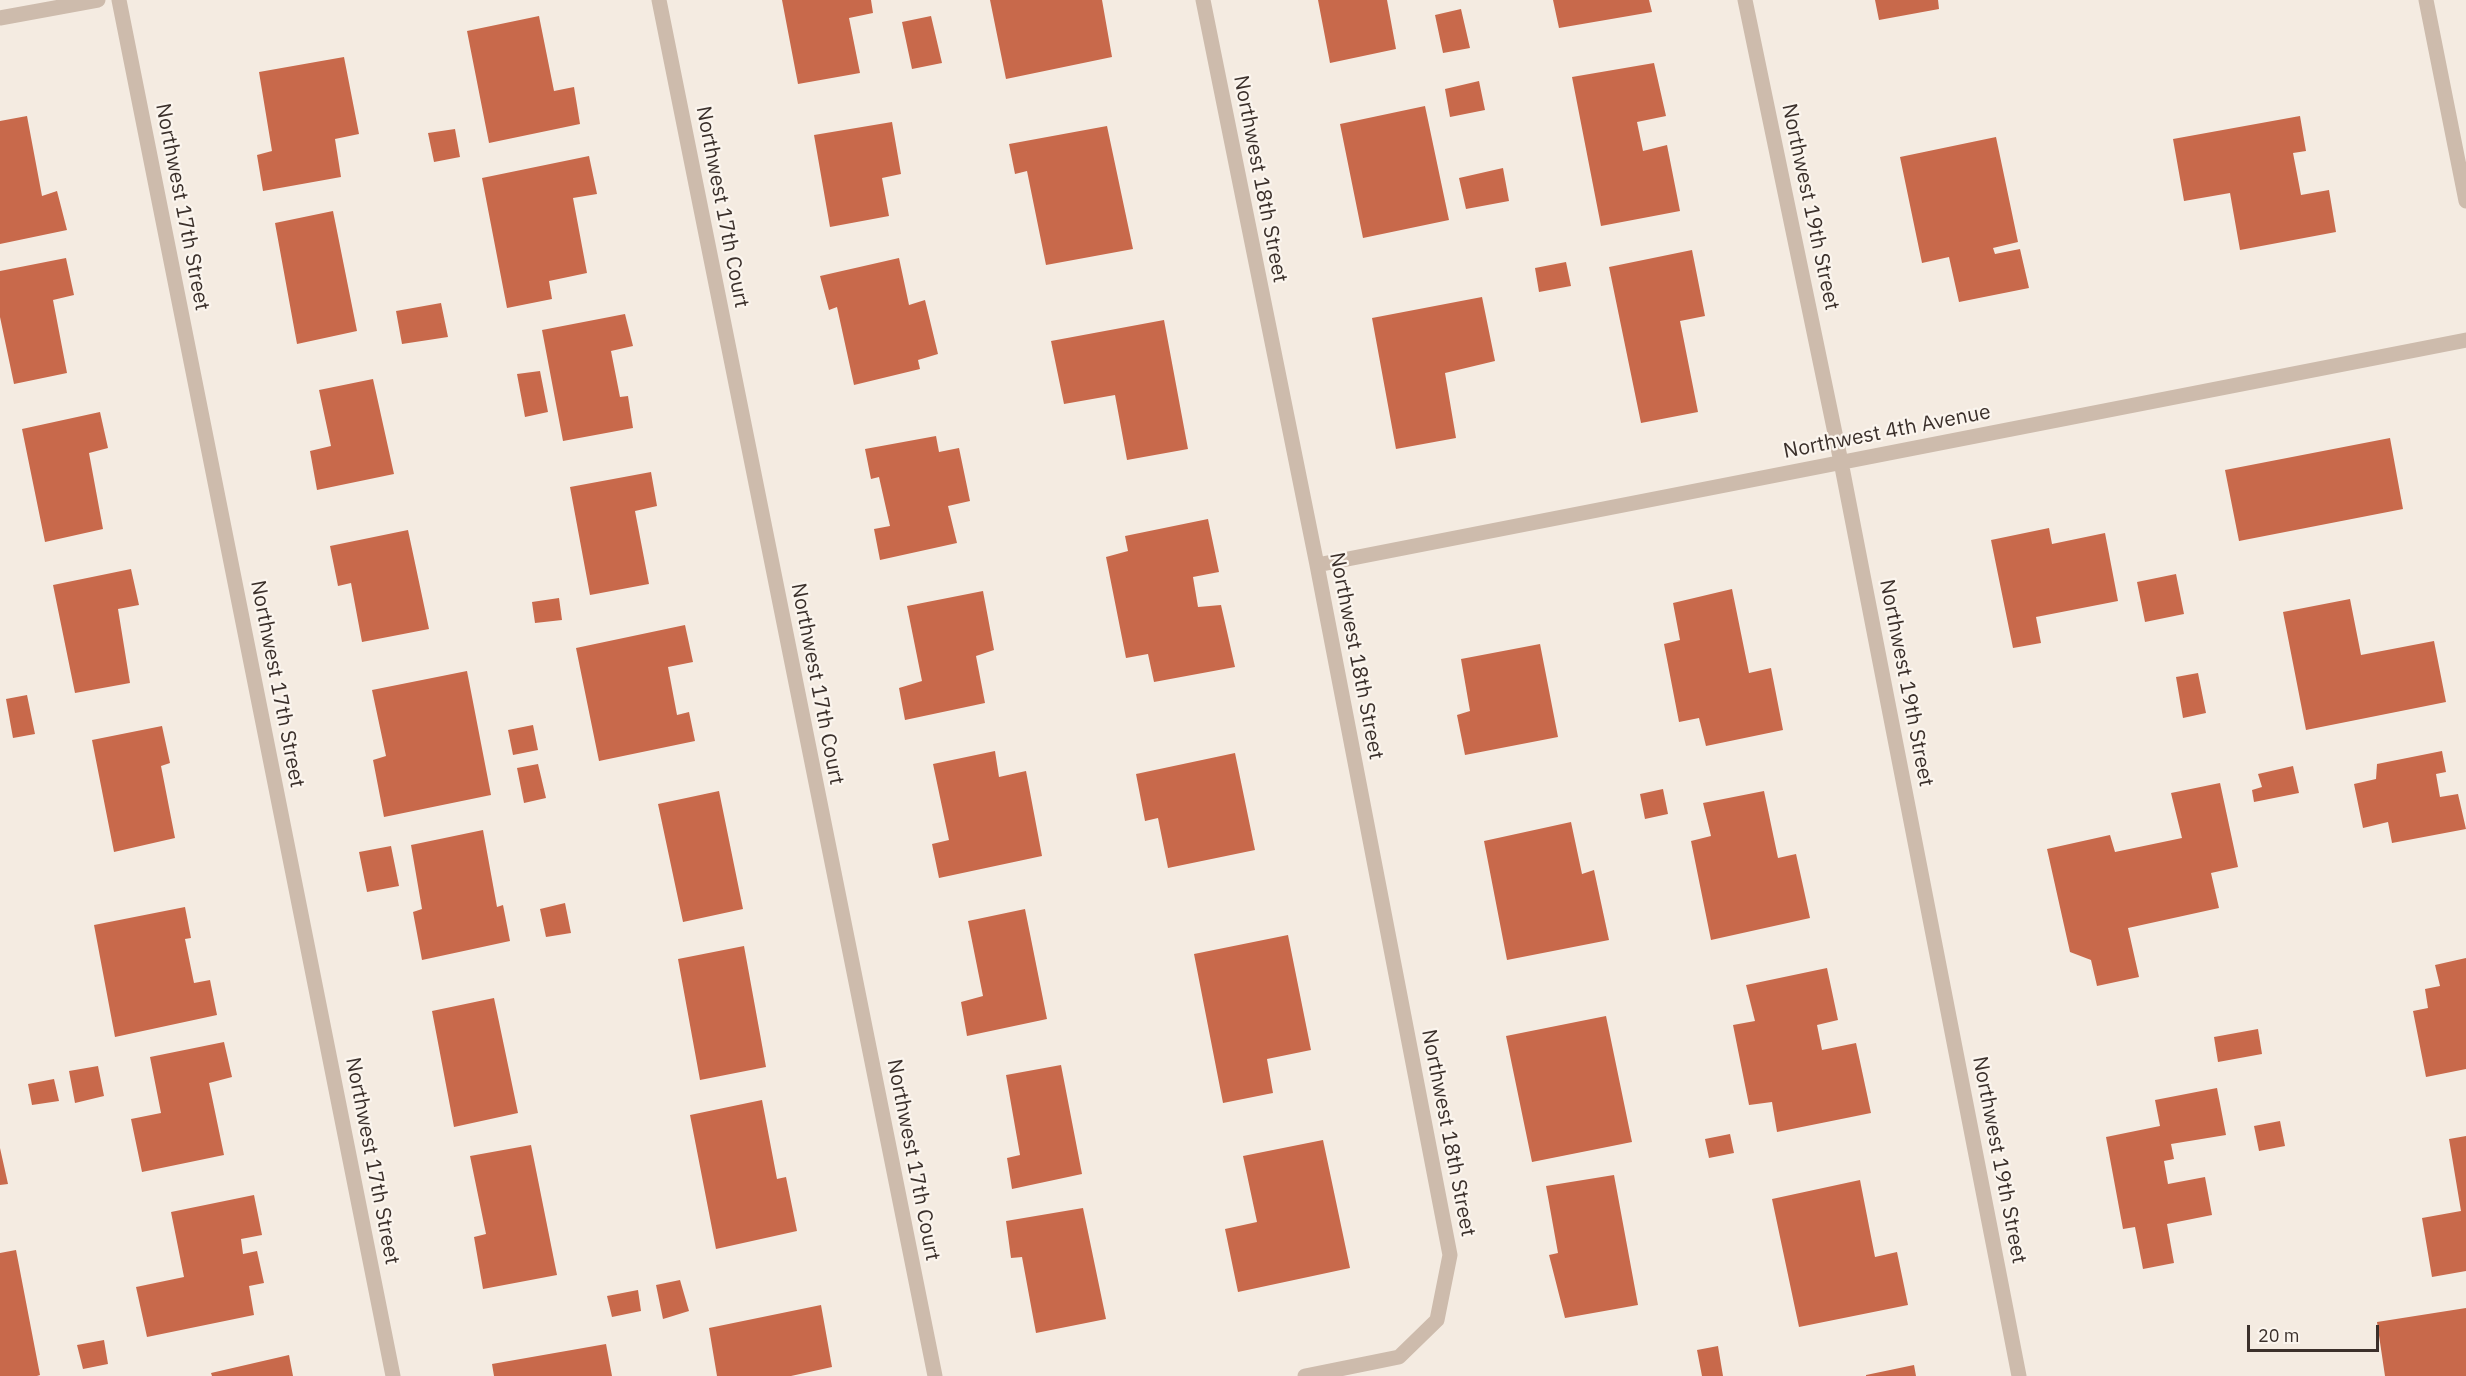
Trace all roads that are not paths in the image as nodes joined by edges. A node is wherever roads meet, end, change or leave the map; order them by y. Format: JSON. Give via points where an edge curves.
{"nodes":[{"id":1,"x":98,"y":0,"type":"edge"},
{"id":2,"x":119,"y":0,"type":"edge"},
{"id":3,"x":659,"y":0,"type":"edge"},
{"id":4,"x":1203,"y":0,"type":"edge"},
{"id":5,"x":1745,"y":0,"type":"edge"},
{"id":6,"x":2426,"y":0,"type":"edge"},
{"id":7,"x":0,"y":18,"type":"edge"},
{"id":8,"x":2466,"y":201,"type":"edge"},
{"id":9,"x":2466,"y":340,"type":"edge"},
{"id":10,"x":1841,"y":462,"type":"junction"},
{"id":11,"x":1317,"y":565,"type":"junction"},
{"id":12,"x":393,"y":1376,"type":"edge"},
{"id":13,"x":935,"y":1376,"type":"edge"},
{"id":14,"x":1305,"y":1376,"type":"edge"},
{"id":15,"x":2019,"y":1376,"type":"edge"}],
"edges":[{"from":1,"to":7,"type":"street"},
{"from":2,"to":12,"type":"street","name":"Northwest 17th Street"},
{"from":3,"to":13,"type":"street","name":"Northwest 17th Court"},
{"from":4,"to":11,"type":"street","name":"Northwest 18th Street"},
{"from":5,"to":10,"type":"street","name":"Northwest 19th Street"},
{"from":6,"to":8,"type":"street"},
{"from":9,"to":10,"type":"street","name":"Northwest 4th Avenue"},
{"from":10,"to":11,"type":"street","name":"Northwest 4th Avenue"},
{"from":10,"to":15,"type":"street","name":"Northwest 19th Street"},
{"from":11,"to":14,"type":"street","name":"Northwest 18th Street","via":[[1450,1255],[1437,1320],[1399,1357]]}]}
